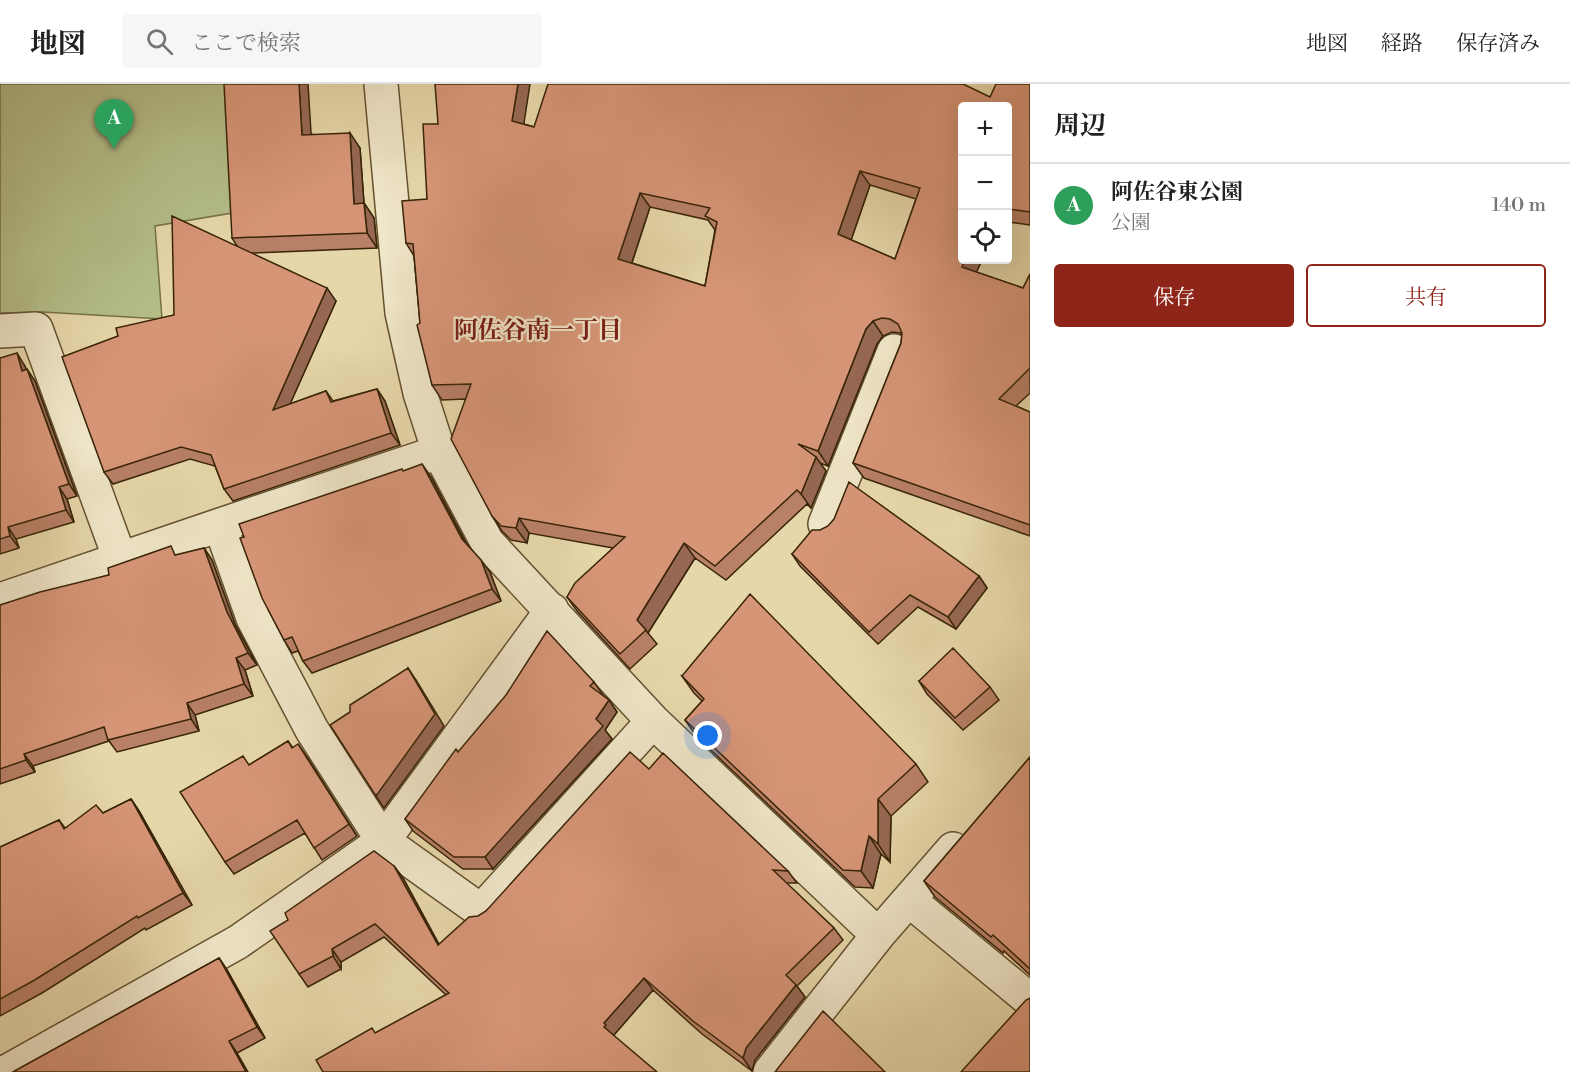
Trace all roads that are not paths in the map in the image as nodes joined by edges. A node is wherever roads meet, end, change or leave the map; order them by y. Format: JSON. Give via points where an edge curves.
{"nodes":[{"id":1,"x":381,"y":84,"type":"edge"},
{"id":2,"x":0,"y":330,"type":"edge"},
{"id":3,"x":894,"y":351,"type":"dead end"},
{"id":4,"x":439,"y":452,"type":"junction"},
{"id":5,"x":825,"y":524,"type":"dead end"},
{"id":6,"x":220,"y":525,"type":"junction"},
{"id":7,"x":120,"y":559,"type":"junction"},
{"id":8,"x":0,"y":600,"type":"edge"},
{"id":9,"x":552,"y":610,"type":"junction"},
{"id":10,"x":653,"y":721,"type":"junction"},
{"id":11,"x":969,"y":830,"type":"edge"},
{"id":12,"x":383,"y":841,"type":"junction"},
{"id":13,"x":909,"y":900,"type":"junction"},
{"id":14,"x":878,"y":936,"type":"junction"},
{"id":15,"x":1030,"y":1000,"type":"edge"},
{"id":16,"x":6,"y":1072,"type":"edge"},
{"id":17,"x":770,"y":1072,"type":"edge"}],
"edges":[{"from":1,"to":4,"type":"street","via":[[402,313],[420,393]]},
{"from":2,"to":7,"type":"street","via":[[36,329]]},
{"from":3,"to":5,"type":"street"},
{"from":4,"to":6,"type":"street"},
{"from":4,"to":9,"type":"street","via":[[487,542]]},
{"from":6,"to":7,"type":"street"},
{"from":6,"to":12,"type":"street","via":[[253,618],[312,730]]},
{"from":7,"to":8,"type":"street"},
{"from":9,"to":10,"type":"street"},
{"from":9,"to":12,"type":"street"},
{"from":10,"to":12,"type":"street","via":[[481,911]]},
{"from":10,"to":14,"type":"street"},
{"from":11,"to":13,"type":"street"},
{"from":12,"to":16,"type":"street","via":[[238,942]]},
{"from":13,"to":14,"type":"street"},
{"from":13,"to":15,"type":"street"},
{"from":14,"to":17,"type":"street"}]}
